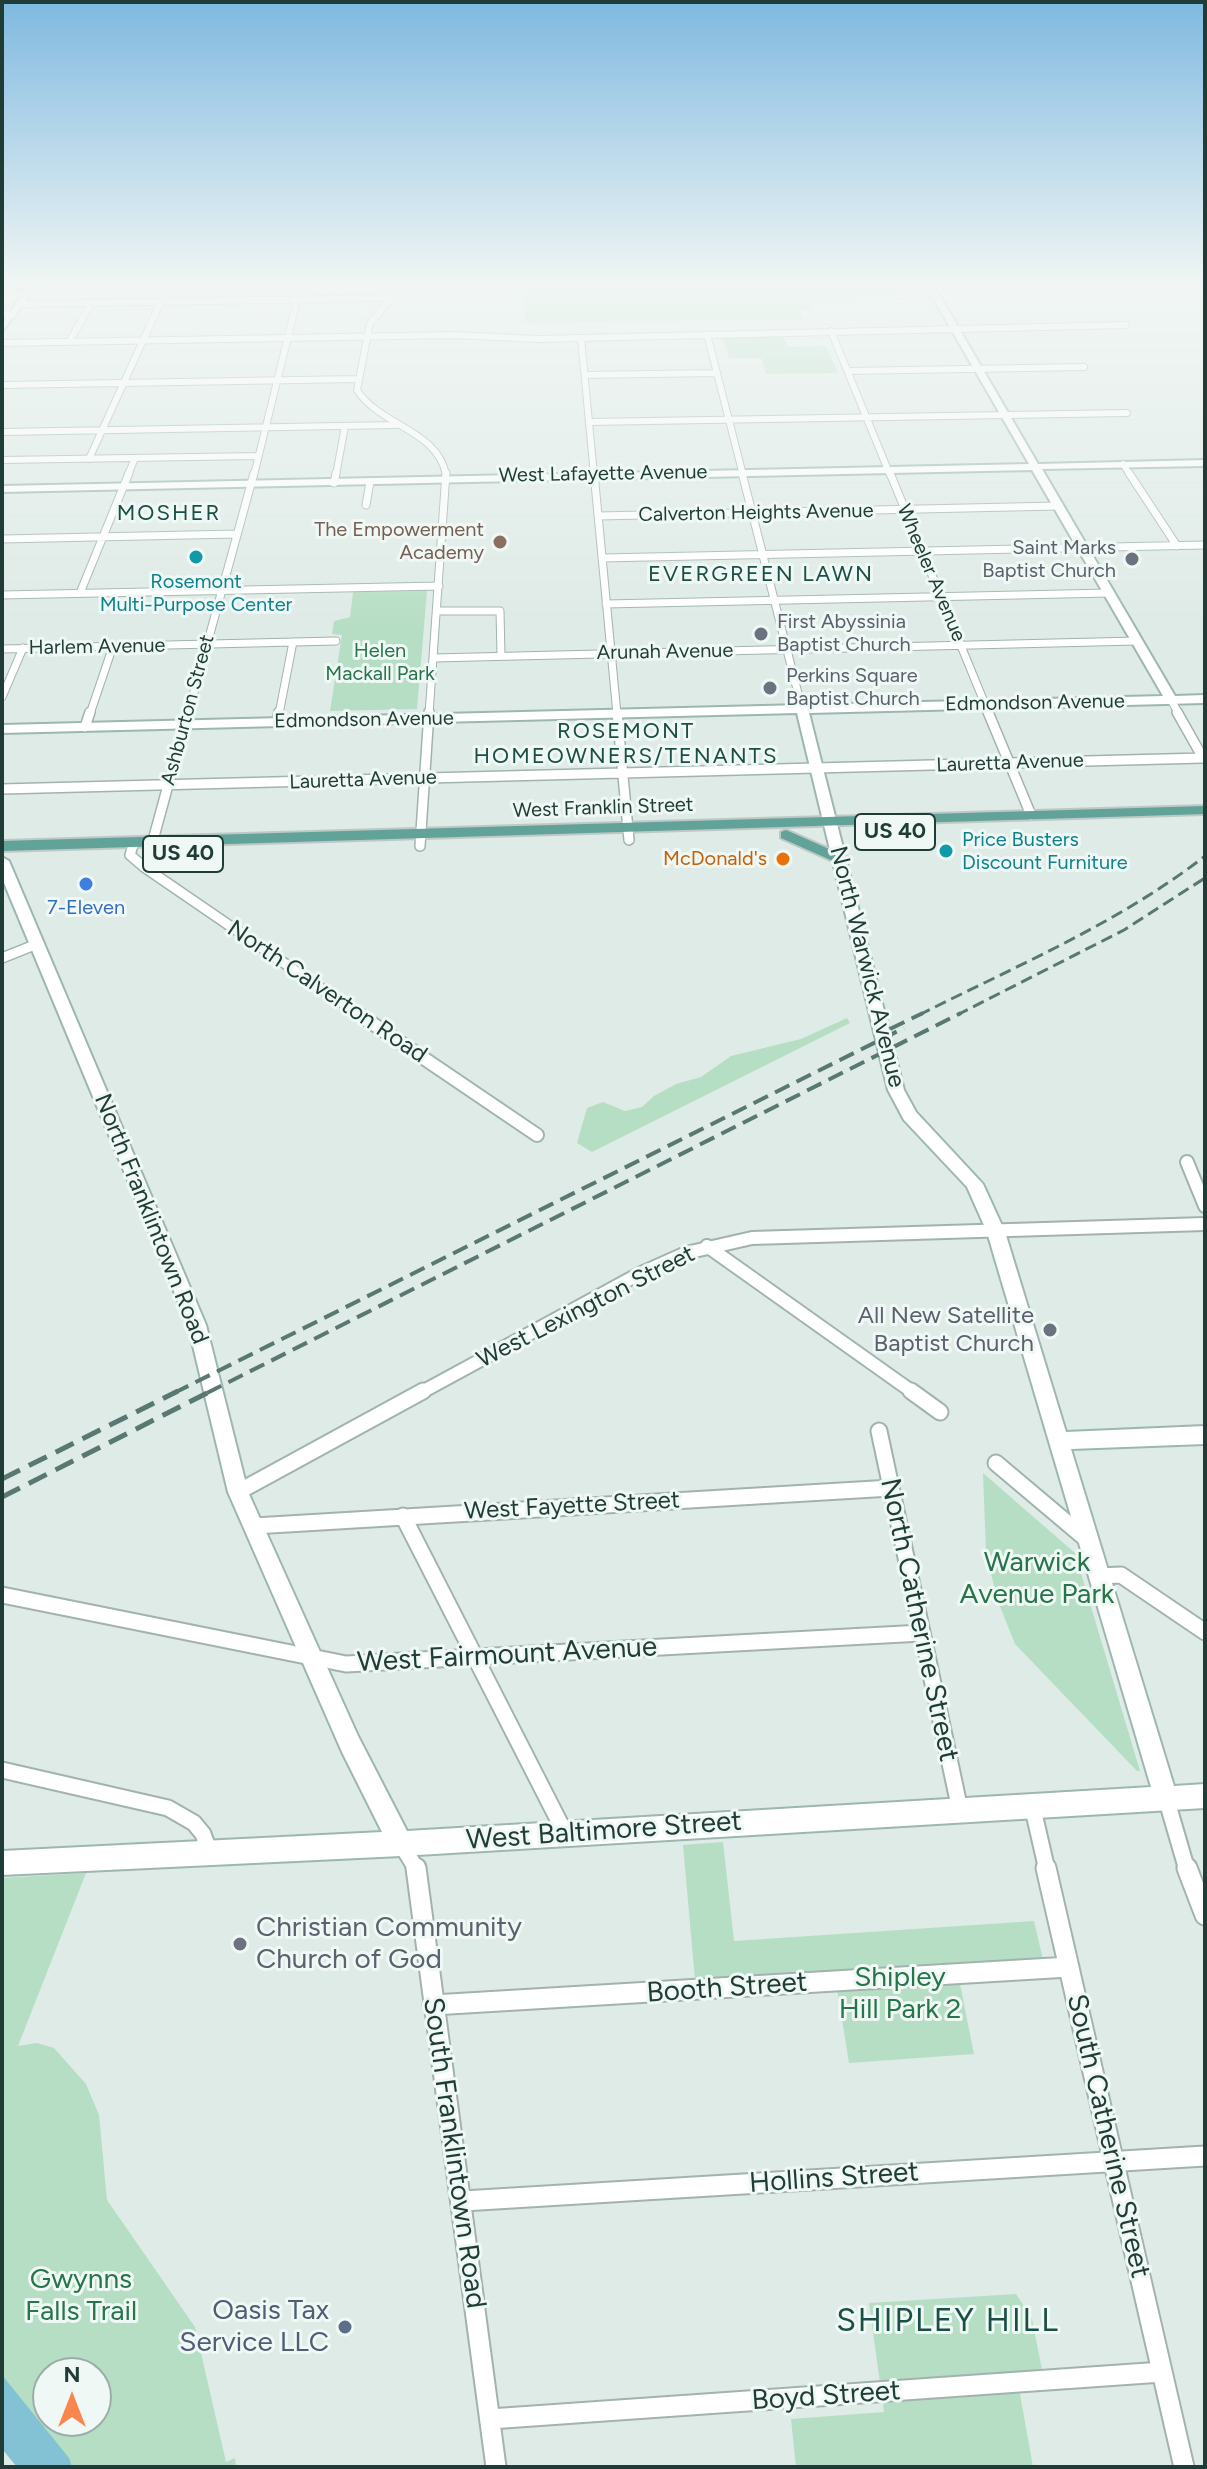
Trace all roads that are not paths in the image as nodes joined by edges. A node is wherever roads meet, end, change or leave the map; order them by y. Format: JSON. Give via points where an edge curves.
{"nodes":[{"id":1,"x":117,"y":399,"type":"edge"},
{"id":2,"x":273,"y":399,"type":"edge"},
{"id":3,"x":361,"y":399,"type":"edge"},
{"id":4,"x":587,"y":399,"type":"edge"},
{"id":5,"x":724,"y":399,"type":"edge"},
{"id":6,"x":860,"y":399,"type":"edge"},
{"id":7,"x":996,"y":399,"type":"edge"},
{"id":8,"x":1127,"y":413,"type":"dead end"},
{"id":9,"x":1005,"y":415,"type":"junction"},
{"id":10,"x":867,"y":417,"type":"junction"},
{"id":11,"x":729,"y":419,"type":"junction"},
{"id":12,"x":589,"y":422,"type":"junction"},
{"id":13,"x":399,"y":425,"type":"junction"},
{"id":14,"x":345,"y":426,"type":"junction"},
{"id":15,"x":266,"y":428,"type":"junction"},
{"id":16,"x":103,"y":430,"type":"junction"},
{"id":17,"x":2,"y":432,"type":"edge"},
{"id":18,"x":258,"y":456,"type":"junction"},
{"id":19,"x":135,"y":458,"type":"junction"},
{"id":20,"x":89,"y":459,"type":"junction"},
{"id":21,"x":2,"y":460,"type":"edge"},
{"id":22,"x":1205,"y":463,"type":"edge"},
{"id":23,"x":1123,"y":464,"type":"junction"},
{"id":24,"x":1035,"y":466,"type":"junction"},
{"id":25,"x":888,"y":469,"type":"junction"},
{"id":26,"x":742,"y":472,"type":"junction"},
{"id":27,"x":594,"y":474,"type":"junction"},
{"id":28,"x":446,"y":477,"type":"junction"},
{"id":29,"x":370,"y":482,"type":"junction"},
{"id":30,"x":334,"y":483,"type":"junction"},
{"id":31,"x":250,"y":484,"type":"junction"},
{"id":32,"x":123,"y":487,"type":"junction"},
{"id":33,"x":2,"y":489,"type":"edge"},
{"id":34,"x":366,"y":505,"type":"dead end"},
{"id":35,"x":1058,"y":506,"type":"junction"},
{"id":36,"x":905,"y":509,"type":"junction"},
{"id":37,"x":752,"y":513,"type":"junction"},
{"id":38,"x":598,"y":516,"type":"junction"},
{"id":39,"x":236,"y":534,"type":"junction"},
{"id":40,"x":103,"y":537,"type":"junction"},
{"id":41,"x":2,"y":539,"type":"edge"},
{"id":42,"x":1205,"y":545,"type":"edge"},
{"id":43,"x":1177,"y":546,"type":"junction"},
{"id":44,"x":1083,"y":548,"type":"junction"},
{"id":45,"x":923,"y":551,"type":"junction"},
{"id":46,"x":763,"y":555,"type":"junction"},
{"id":47,"x":602,"y":558,"type":"junction"},
{"id":48,"x":439,"y":586,"type":"junction"},
{"id":49,"x":220,"y":590,"type":"junction"},
{"id":50,"x":80,"y":593,"type":"junction"},
{"id":51,"x":1109,"y":593,"type":"junction"},
{"id":52,"x":2,"y":595,"type":"edge"},
{"id":53,"x":941,"y":596,"type":"junction"},
{"id":54,"x":774,"y":600,"type":"junction"},
{"id":55,"x":606,"y":604,"type":"junction"},
{"id":56,"x":437,"y":611,"type":"junction"},
{"id":57,"x":336,"y":641,"type":"dead end"},
{"id":58,"x":1137,"y":641,"type":"junction"},
{"id":59,"x":293,"y":642,"type":"junction"},
{"id":60,"x":206,"y":644,"type":"junction"},
{"id":61,"x":961,"y":645,"type":"junction"},
{"id":62,"x":113,"y":646,"type":"junction"},
{"id":63,"x":23,"y":648,"type":"junction"},
{"id":64,"x":2,"y":649,"type":"edge"},
{"id":65,"x":787,"y":649,"type":"junction"},
{"id":66,"x":611,"y":653,"type":"junction"},
{"id":67,"x":501,"y":656,"type":"junction"},
{"id":68,"x":434,"y":658,"type":"junction"},
{"id":69,"x":2,"y":697,"type":"edge"},
{"id":70,"x":1205,"y":699,"type":"edge"},
{"id":71,"x":1171,"y":700,"type":"junction"},
{"id":72,"x":986,"y":704,"type":"junction"},
{"id":73,"x":802,"y":709,"type":"junction"},
{"id":74,"x":617,"y":713,"type":"junction"},
{"id":75,"x":429,"y":718,"type":"junction"},
{"id":76,"x":277,"y":722,"type":"junction"},
{"id":77,"x":184,"y":724,"type":"junction"},
{"id":78,"x":85,"y":727,"type":"junction"},
{"id":79,"x":2,"y":729,"type":"edge"},
{"id":80,"x":1010,"y":763,"type":"junction"},
{"id":81,"x":816,"y":768,"type":"junction"},
{"id":82,"x":622,"y":773,"type":"junction"},
{"id":83,"x":425,"y":778,"type":"junction"},
{"id":84,"x":168,"y":785,"type":"junction"},
{"id":85,"x":2,"y":789,"type":"edge"},
{"id":86,"x":1205,"y":810,"type":"edge"},
{"id":87,"x":1031,"y":815,"type":"junction"},
{"id":88,"x":831,"y":828,"type":"junction"},
{"id":89,"x":956,"y":830,"type":"dead end"},
{"id":90,"x":628,"y":834,"type":"junction"},
{"id":91,"x":786,"y":835,"type":"junction"},
{"id":92,"x":421,"y":840,"type":"junction"},
{"id":93,"x":2,"y":846,"type":"edge"},
{"id":94,"x":132,"y":848,"type":"junction"},
{"id":95,"x":151,"y":848,"type":"junction"},
{"id":96,"x":840,"y":859,"type":"junction"},
{"id":97,"x":2,"y":860,"type":"edge"},
{"id":98,"x":8,"y":889,"type":"edge"},
{"id":99,"x":37,"y":944,"type":"junction"},
{"id":100,"x":2,"y":958,"type":"edge"},
{"id":101,"x":537,"y":1135,"type":"dead end"},
{"id":102,"x":1187,"y":1162,"type":"dead end"},
{"id":103,"x":1205,"y":1206,"type":"edge"},
{"id":104,"x":1205,"y":1224,"type":"edge"},
{"id":105,"x":996,"y":1232,"type":"junction"},
{"id":106,"x":707,"y":1246,"type":"junction"},
{"id":107,"x":940,"y":1412,"type":"dead end"},
{"id":108,"x":879,"y":1431,"type":"dead end"},
{"id":109,"x":1205,"y":1435,"type":"edge"},
{"id":110,"x":1059,"y":1441,"type":"junction"},
{"id":111,"x":996,"y":1463,"type":"dead end"},
{"id":112,"x":891,"y":1488,"type":"junction"},
{"id":113,"x":238,"y":1492,"type":"junction"},
{"id":114,"x":403,"y":1516,"type":"junction"},
{"id":115,"x":254,"y":1526,"type":"junction"},
{"id":116,"x":1089,"y":1542,"type":"junction"},
{"id":117,"x":1099,"y":1576,"type":"junction"},
{"id":118,"x":2,"y":1595,"type":"edge"},
{"id":119,"x":1205,"y":1632,"type":"edge"},
{"id":120,"x":922,"y":1633,"type":"junction"},
{"id":121,"x":312,"y":1656,"type":"junction"},
{"id":122,"x":475,"y":1657,"type":"junction"},
{"id":123,"x":2,"y":1770,"type":"edge"},
{"id":124,"x":1205,"y":1796,"type":"edge"},
{"id":125,"x":1166,"y":1798,"type":"junction"},
{"id":126,"x":1032,"y":1805,"type":"junction"},
{"id":127,"x":960,"y":1810,"type":"junction"},
{"id":128,"x":565,"y":1833,"type":"junction"},
{"id":129,"x":401,"y":1844,"type":"junction"},
{"id":130,"x":210,"y":1853,"type":"junction"},
{"id":131,"x":2,"y":1863,"type":"edge"},
{"id":132,"x":1205,"y":1915,"type":"edge"},
{"id":133,"x":1069,"y":1967,"type":"junction"},
{"id":134,"x":433,"y":2005,"type":"junction"},
{"id":135,"x":1205,"y":2156,"type":"edge"},
{"id":136,"x":1114,"y":2161,"type":"junction"},
{"id":137,"x":463,"y":2201,"type":"junction"},
{"id":138,"x":1162,"y":2372,"type":"junction"},
{"id":139,"x":490,"y":2419,"type":"junction"},
{"id":140,"x":496,"y":2467,"type":"edge"},
{"id":141,"x":1184,"y":2467,"type":"edge"}],
"edges":[{"from":1,"to":16,"type":"street"},
{"from":2,"to":15,"type":"street","name":"Ashburton Street"},
{"from":3,"to":13,"type":"street"},
{"from":4,"to":12,"type":"street"},
{"from":5,"to":11,"type":"street","name":"North Warwick Avenue"},
{"from":6,"to":10,"type":"street","name":"Wheeler Avenue"},
{"from":7,"to":9,"type":"street"},
{"from":8,"to":9,"type":"street"},
{"from":9,"to":10,"type":"street"},
{"from":9,"to":24,"type":"street"},
{"from":10,"to":11,"type":"street"},
{"from":10,"to":25,"type":"street","name":"Wheeler Avenue"},
{"from":11,"to":12,"type":"street"},
{"from":11,"to":26,"type":"street","name":"North Warwick Avenue"},
{"from":12,"to":27,"type":"street"},
{"from":13,"to":14,"type":"street"},
{"from":13,"to":28,"type":"street","via":[[437,452]]},
{"from":14,"to":15,"type":"street"},
{"from":14,"to":30,"type":"street"},
{"from":15,"to":16,"type":"street"},
{"from":15,"to":18,"type":"street","name":"Ashburton Street"},
{"from":16,"to":17,"type":"street"},
{"from":16,"to":20,"type":"street"},
{"from":18,"to":19,"type":"street"},
{"from":18,"to":31,"type":"street","name":"Ashburton Street"},
{"from":19,"to":20,"type":"street"},
{"from":19,"to":32,"type":"street"},
{"from":20,"to":21,"type":"street"},
{"from":22,"to":23,"type":"street","name":"West Lafayette Avenue"},
{"from":23,"to":24,"type":"street","name":"West Lafayette Avenue"},
{"from":23,"to":43,"type":"street"},
{"from":24,"to":25,"type":"street","name":"West Lafayette Avenue"},
{"from":24,"to":35,"type":"street"},
{"from":25,"to":26,"type":"street","name":"West Lafayette Avenue"},
{"from":25,"to":36,"type":"street","name":"Wheeler Avenue"},
{"from":26,"to":27,"type":"street","name":"West Lafayette Avenue"},
{"from":26,"to":37,"type":"street","name":"North Warwick Avenue"},
{"from":27,"to":28,"type":"street","name":"West Lafayette Avenue"},
{"from":27,"to":38,"type":"street"},
{"from":28,"to":29,"type":"street","name":"West Lafayette Avenue"},
{"from":28,"to":48,"type":"street"},
{"from":29,"to":30,"type":"street","name":"West Lafayette Avenue"},
{"from":29,"to":34,"type":"street"},
{"from":30,"to":31,"type":"street","name":"West Lafayette Avenue"},
{"from":31,"to":32,"type":"street","name":"West Lafayette Avenue"},
{"from":31,"to":39,"type":"street","name":"Ashburton Street"},
{"from":32,"to":33,"type":"street","name":"West Lafayette Avenue"},
{"from":32,"to":40,"type":"street"},
{"from":35,"to":36,"type":"street","name":"Calverton Heights Avenue"},
{"from":35,"to":44,"type":"street"},
{"from":36,"to":37,"type":"street","name":"Calverton Heights Avenue"},
{"from":36,"to":45,"type":"street","name":"Wheeler Avenue"},
{"from":37,"to":38,"type":"street","name":"Calverton Heights Avenue"},
{"from":37,"to":46,"type":"street","name":"North Warwick Avenue"},
{"from":38,"to":47,"type":"street"},
{"from":39,"to":40,"type":"street"},
{"from":39,"to":49,"type":"street","name":"Ashburton Street"},
{"from":40,"to":41,"type":"street"},
{"from":40,"to":50,"type":"street"},
{"from":42,"to":43,"type":"street"},
{"from":43,"to":44,"type":"street"},
{"from":44,"to":45,"type":"street"},
{"from":44,"to":51,"type":"street"},
{"from":45,"to":46,"type":"street"},
{"from":45,"to":53,"type":"street","name":"Wheeler Avenue"},
{"from":46,"to":47,"type":"street"},
{"from":46,"to":54,"type":"street","name":"North Warwick Avenue"},
{"from":47,"to":55,"type":"street"},
{"from":48,"to":49,"type":"street"},
{"from":48,"to":56,"type":"street"},
{"from":49,"to":50,"type":"street"},
{"from":49,"to":60,"type":"street","name":"Ashburton Street"},
{"from":50,"to":52,"type":"street"},
{"from":51,"to":53,"type":"street"},
{"from":51,"to":58,"type":"street"},
{"from":53,"to":54,"type":"street"},
{"from":53,"to":61,"type":"street","name":"Wheeler Avenue"},
{"from":54,"to":55,"type":"street"},
{"from":54,"to":65,"type":"street","name":"North Warwick Avenue"},
{"from":55,"to":66,"type":"street"},
{"from":56,"to":67,"type":"street","via":[[500,611]]},
{"from":56,"to":68,"type":"street"},
{"from":57,"to":59,"type":"street","name":"Harlem Avenue"},
{"from":58,"to":61,"type":"street","name":"Arunah Avenue"},
{"from":58,"to":71,"type":"street"},
{"from":59,"to":60,"type":"street","name":"Harlem Avenue"},
{"from":59,"to":76,"type":"street"},
{"from":60,"to":62,"type":"street","name":"Harlem Avenue"},
{"from":60,"to":77,"type":"street","name":"Ashburton Street"},
{"from":61,"to":65,"type":"street","name":"Arunah Avenue"},
{"from":61,"to":72,"type":"street","name":"Wheeler Avenue"},
{"from":62,"to":63,"type":"street","name":"Harlem Avenue"},
{"from":62,"to":78,"type":"street"},
{"from":63,"to":64,"type":"street","name":"Harlem Avenue"},
{"from":63,"to":69,"type":"street"},
{"from":65,"to":66,"type":"street","name":"Arunah Avenue"},
{"from":65,"to":73,"type":"street","name":"North Warwick Avenue"},
{"from":66,"to":67,"type":"street","name":"Arunah Avenue"},
{"from":66,"to":74,"type":"street"},
{"from":67,"to":68,"type":"street","name":"Arunah Avenue"},
{"from":68,"to":75,"type":"street"},
{"from":70,"to":71,"type":"street","name":"Edmondson Avenue"},
{"from":71,"to":72,"type":"street","name":"Edmondson Avenue"},
{"from":71,"to":80,"type":"street","name":"Lauretta Avenue","via":[[1203,758]]},
{"from":72,"to":73,"type":"street","name":"Edmondson Avenue"},
{"from":72,"to":80,"type":"street","name":"Wheeler Avenue"},
{"from":73,"to":74,"type":"street","name":"Edmondson Avenue"},
{"from":73,"to":81,"type":"street","name":"North Warwick Avenue"},
{"from":74,"to":75,"type":"street","name":"Edmondson Avenue"},
{"from":74,"to":82,"type":"street"},
{"from":75,"to":76,"type":"street","name":"Edmondson Avenue"},
{"from":75,"to":83,"type":"street"},
{"from":76,"to":77,"type":"street","name":"Edmondson Avenue"},
{"from":77,"to":78,"type":"street","name":"Edmondson Avenue"},
{"from":77,"to":84,"type":"street","name":"Ashburton Street"},
{"from":78,"to":79,"type":"street","name":"Edmondson Avenue"},
{"from":80,"to":81,"type":"street","name":"Lauretta Avenue"},
{"from":80,"to":87,"type":"street","name":"Wheeler Avenue"},
{"from":81,"to":82,"type":"street","name":"Lauretta Avenue"},
{"from":81,"to":88,"type":"street","name":"North Warwick Avenue"},
{"from":82,"to":83,"type":"street","name":"Lauretta Avenue"},
{"from":82,"to":90,"type":"street"},
{"from":83,"to":84,"type":"street","name":"Lauretta Avenue"},
{"from":83,"to":92,"type":"street"},
{"from":84,"to":85,"type":"street","name":"Lauretta Avenue"},
{"from":84,"to":95,"type":"street","name":"Ashburton Street"},
{"from":86,"to":87,"type":"main road","number":"US 40"},
{"from":87,"to":88,"type":"main road","number":"US 40"},
{"from":88,"to":89,"type":"main road","name":"West Franklin Street","number":"US 40"},
{"from":88,"to":90,"type":"main road","name":"West Franklin Street","number":"US 40"},
{"from":88,"to":91,"type":"main road","name":"West Franklin Street","number":"US 40"},
{"from":88,"to":96,"type":"street","name":"North Warwick Avenue"},
{"from":90,"to":91,"type":"main road","name":"West Franklin Street","number":"US 40"},
{"from":90,"to":92,"type":"main road","name":"West Franklin Street","number":"US 40"},
{"from":91,"to":96,"type":"main road"},
{"from":92,"to":95,"type":"main road","name":"West Franklin Street","number":"US 40"},
{"from":93,"to":94,"type":"main road","name":"West Franklin Street","number":"US 40"},
{"from":94,"to":95,"type":"main road","name":"West Franklin Street","number":"US 40"},
{"from":94,"to":97,"type":"main road","name":"West Franklin Street","number":"US 40"},
{"from":94,"to":101,"type":"street","name":"North Calverton Road"},
{"from":96,"to":105,"type":"street","name":"North Warwick Avenue","via":[[899,1099],[974,1184]]},
{"from":97,"to":98,"type":"street","name":"North Franklintown Road"},
{"from":98,"to":99,"type":"street","name":"North Franklintown Road"},
{"from":99,"to":100,"type":"street"},
{"from":99,"to":113,"type":"street","name":"North Franklintown Road","via":[[197,1325]]},
{"from":102,"to":103,"type":"street"},
{"from":104,"to":105,"type":"street","name":"West Lexington Street"},
{"from":105,"to":106,"type":"street","name":"West Lexington Street","via":[[752,1238]]},
{"from":105,"to":110,"type":"street","name":"North Warwick Avenue"},
{"from":106,"to":107,"type":"street"},
{"from":106,"to":113,"type":"street","name":"West Lexington Street","via":[[639,1274]]},
{"from":108,"to":112,"type":"street","name":"North Catherine Street"},
{"from":109,"to":110,"type":"street"},
{"from":110,"to":116,"type":"street","name":"North Warwick Avenue"},
{"from":111,"to":116,"type":"street"},
{"from":112,"to":114,"type":"street","name":"West Fayette Street"},
{"from":112,"to":120,"type":"street","name":"North Catherine Street"},
{"from":113,"to":115,"type":"street","name":"North Franklintown Road"},
{"from":114,"to":115,"type":"street","name":"West Fayette Street"},
{"from":114,"to":122,"type":"street"},
{"from":115,"to":121,"type":"street","name":"North Franklintown Road"},
{"from":116,"to":117,"type":"street","name":"North Warwick Avenue"},
{"from":117,"to":119,"type":"street","via":[[1121,1575]]},
{"from":117,"to":125,"type":"street","name":"North Warwick Avenue"},
{"from":118,"to":121,"type":"street","name":"West Fairmount Avenue"},
{"from":120,"to":122,"type":"street","name":"West Fairmount Avenue"},
{"from":120,"to":127,"type":"street","name":"North Catherine Street"},
{"from":121,"to":122,"type":"street","name":"West Fairmount Avenue","via":[[346,1664]]},
{"from":121,"to":129,"type":"street","name":"North Franklintown Road"},
{"from":122,"to":128,"type":"street"},
{"from":123,"to":130,"type":"street","via":[[168,1808],[194,1823]]},
{"from":124,"to":125,"type":"street","name":"West Baltimore Street"},
{"from":125,"to":126,"type":"street","name":"West Baltimore Street"},
{"from":125,"to":132,"type":"street"},
{"from":126,"to":127,"type":"street","name":"West Baltimore Street"},
{"from":126,"to":133,"type":"street","name":"South Catherine Street"},
{"from":127,"to":128,"type":"street","name":"West Baltimore Street"},
{"from":128,"to":129,"type":"street","name":"West Baltimore Street"},
{"from":129,"to":130,"type":"street","name":"West Baltimore Street"},
{"from":129,"to":134,"type":"street","name":"South Franklintown Road","via":[[417,1869]]},
{"from":130,"to":131,"type":"street","name":"West Baltimore Street"},
{"from":133,"to":134,"type":"street","name":"Booth Street"},
{"from":133,"to":136,"type":"street","name":"South Catherine Street"},
{"from":134,"to":137,"type":"street","name":"South Franklintown Road"},
{"from":135,"to":136,"type":"street","name":"Hollins Street"},
{"from":136,"to":137,"type":"street","name":"Hollins Street"},
{"from":136,"to":138,"type":"street","name":"South Catherine Street"},
{"from":137,"to":139,"type":"street","name":"South Franklintown Road"},
{"from":138,"to":139,"type":"street","name":"Boyd Street"},
{"from":138,"to":141,"type":"street","name":"South Catherine Street"},
{"from":139,"to":140,"type":"street","name":"South Franklintown Road"}]}
